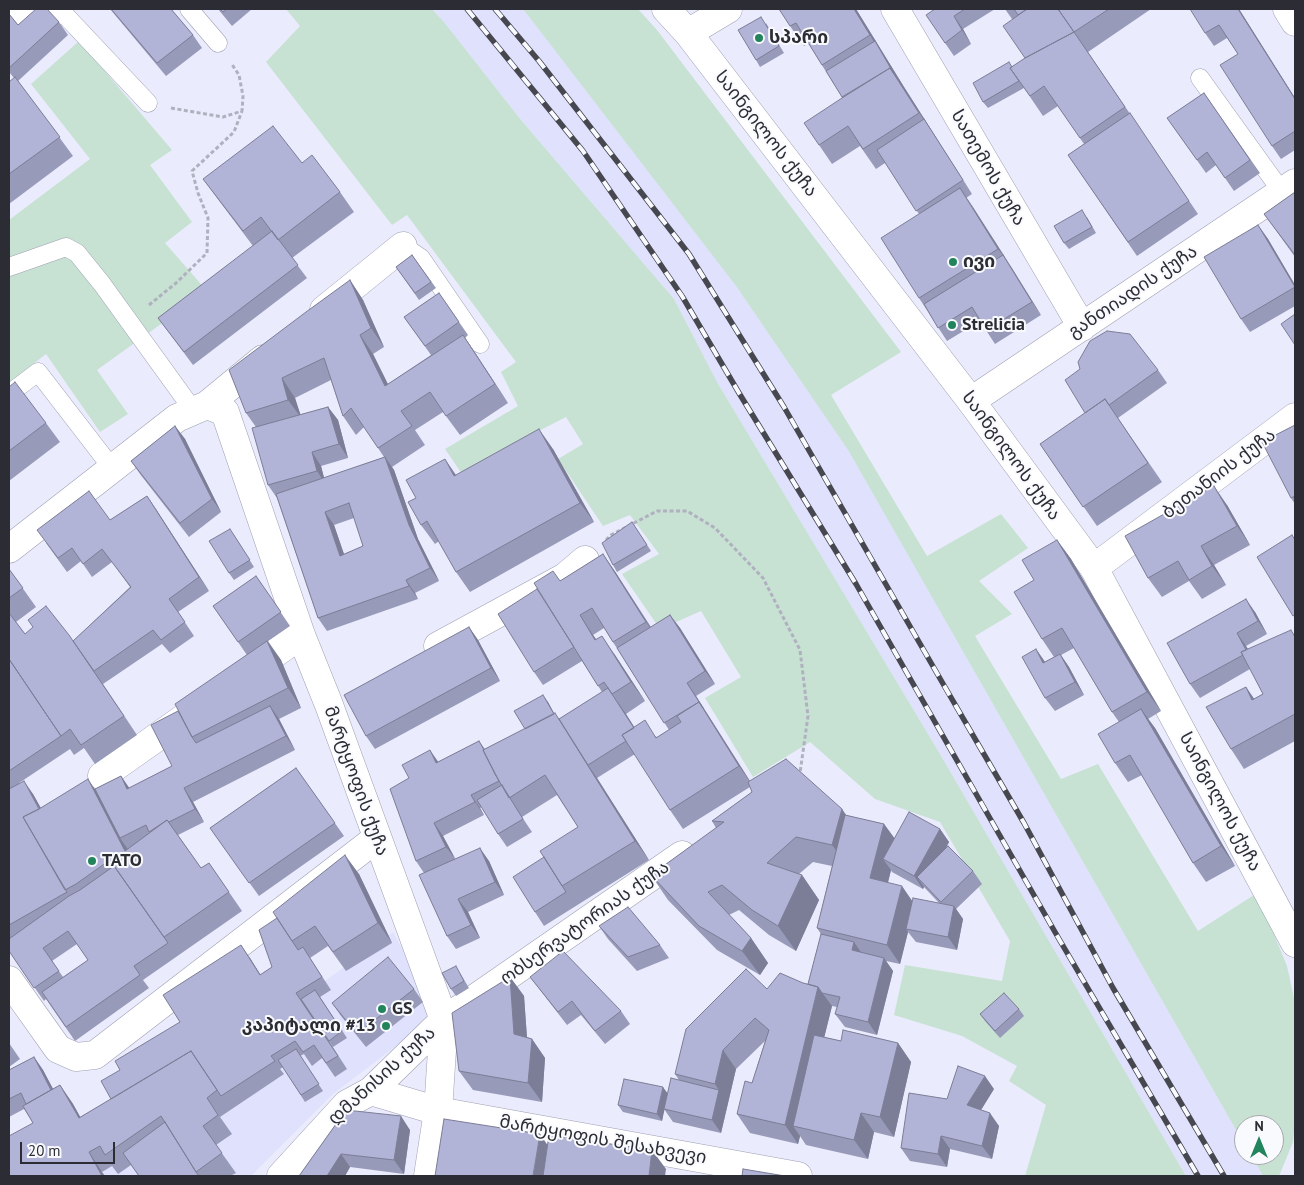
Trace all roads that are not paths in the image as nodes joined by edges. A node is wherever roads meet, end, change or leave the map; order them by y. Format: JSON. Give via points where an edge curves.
{"nodes":[{"id":1,"x":190,"y":9,"type":"edge"},
{"id":2,"x":666,"y":9,"type":"edge"},
{"id":3,"x":728,"y":9,"type":"edge"},
{"id":4,"x":895,"y":9,"type":"edge"},
{"id":5,"x":1287,"y":9,"type":"edge"},
{"id":6,"x":71,"y":12,"type":"edge"},
{"id":7,"x":9,"y":17,"type":"edge"},
{"id":8,"x":1295,"y":22,"type":"edge"},
{"id":9,"x":688,"y":33,"type":"junction"},
{"id":10,"x":218,"y":43,"type":"road end"},
{"id":11,"x":1200,"y":78,"type":"dead end"},
{"id":12,"x":148,"y":104,"type":"road end"},
{"id":13,"x":1289,"y":188,"type":"edge"},
{"id":14,"x":403,"y":246,"type":"joint"},
{"id":15,"x":9,"y":267,"type":"edge"},
{"id":16,"x":305,"y":325,"type":"edge"},
{"id":17,"x":1082,"y":327,"type":"junction"},
{"id":18,"x":282,"y":344,"type":"edge"},
{"id":19,"x":480,"y":344,"type":"dead end"},
{"id":20,"x":9,"y":394,"type":"edge"},
{"id":21,"x":971,"y":401,"type":"junction"},
{"id":22,"x":200,"y":407,"type":"junction"},
{"id":23,"x":1295,"y":417,"type":"edge"},
{"id":24,"x":112,"y":468,"type":"junction"},
{"id":25,"x":9,"y":549,"type":"edge"},
{"id":26,"x":586,"y":560,"type":"road end"},
{"id":27,"x":1094,"y":568,"type":"junction"},
{"id":28,"x":302,"y":635,"type":"junction"},
{"id":29,"x":416,"y":657,"type":"edge"},
{"id":30,"x":102,"y":776,"type":"dead end"},
{"id":31,"x":376,"y":838,"type":"junction"},
{"id":32,"x":703,"y":841,"type":"edge"},
{"id":33,"x":1295,"y":943,"type":"edge"},
{"id":34,"x":9,"y":980,"type":"edge"},
{"id":35,"x":444,"y":1020,"type":"junction"},
{"id":36,"x":371,"y":1091,"type":"junction"},
{"id":37,"x":438,"y":1110,"type":"junction"},
{"id":38,"x":756,"y":1172,"type":"edge"},
{"id":39,"x":281,"y":1176,"type":"edge"},
{"id":40,"x":428,"y":1176,"type":"edge"},
{"id":41,"x":798,"y":1176,"type":"edge"}],
"edges":[{"from":1,"to":10,"type":"lane"},
{"from":2,"to":9,"type":"street","name":"საინგილოს ქუჩა"},
{"from":3,"to":9,"type":"street"},
{"from":4,"to":17,"type":"street","name":"სათემოს ქუჩა"},
{"from":5,"to":8,"type":"street"},
{"from":6,"to":7,"type":"lane","via":[[48,11]]},
{"from":6,"to":12,"type":"lane"},
{"from":9,"to":21,"type":"street","name":"საინგილოს ქუჩა"},
{"from":11,"to":13,"type":"lane"},
{"from":13,"to":17,"type":"street","name":"განთიადის ქუჩა"},
{"from":14,"to":16,"type":"street"},
{"from":14,"to":19,"type":"lane","via":[[421,258]]},
{"from":15,"to":22,"type":"lane","via":[[66,247],[77,254]]},
{"from":17,"to":21,"type":"street","name":"განთიადის ქუჩა"},
{"from":18,"to":22,"type":"street"},
{"from":20,"to":24,"type":"lane","via":[[38,372]]},
{"from":21,"to":27,"type":"street","name":"საინგილოს ქუჩა"},
{"from":22,"to":24,"type":"street","via":[[177,418]]},
{"from":22,"to":28,"type":"street","name":"მარტყოფის ქუჩა","via":[[225,412]]},
{"from":23,"to":27,"type":"street","name":"ბეთანიის ქუჩა"},
{"from":24,"to":25,"type":"street"},
{"from":26,"to":29,"type":"street","via":[[565,577]]},
{"from":27,"to":33,"type":"street","name":"საინგილოს ქუჩა"},
{"from":28,"to":30,"type":"street"},
{"from":28,"to":31,"type":"street","name":"მარტყოფის ქუჩა","via":[[338,700]]},
{"from":31,"to":34,"type":"street","via":[[95,1055],[76,1057],[58,1048]]},
{"from":31,"to":35,"type":"street","name":"მარტყოფის ქუჩა"},
{"from":32,"to":35,"type":"street","name":"ობსერვატორიას ქუჩა"},
{"from":35,"to":36,"type":"street","name":"დმანისის ქუჩა"},
{"from":35,"to":37,"type":"street","name":"მარტყოფის ქუჩა"},
{"from":36,"to":37,"type":"street","name":"მარტყოფის შესახვევი"},
{"from":36,"to":39,"type":"street","name":"დმანისის ქუჩა","via":[[347,1104]]},
{"from":37,"to":38,"type":"street","name":"მარტყოფის შესახვევი"},
{"from":37,"to":40,"type":"street","name":"მარტყოფის ქუჩა"},
{"from":38,"to":41,"type":"street","name":"მარტყოფის შესახვევი"}]}
